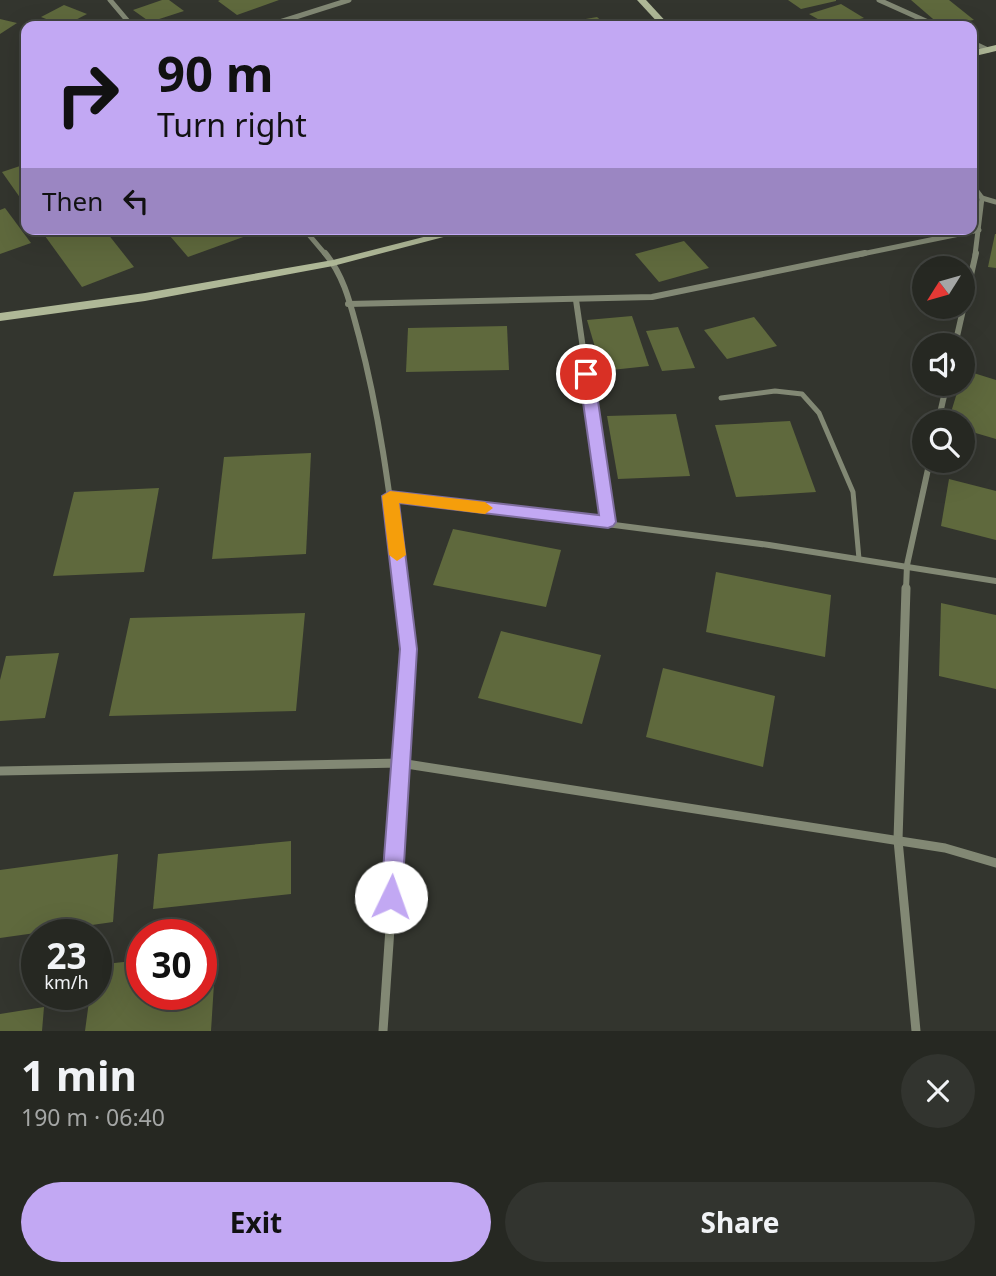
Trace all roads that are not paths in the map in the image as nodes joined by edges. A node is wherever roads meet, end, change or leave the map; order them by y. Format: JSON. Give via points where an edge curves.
{"nodes":[{"id":1,"x":110,"y":0,"type":"edge"},
{"id":2,"x":349,"y":0,"type":"edge"},
{"id":3,"x":641,"y":0,"type":"edge"},
{"id":4,"x":879,"y":0,"type":"edge"},
{"id":5,"x":335,"y":2,"type":"edge"},
{"id":6,"x":128,"y":21,"type":"edge"},
{"id":7,"x":281,"y":21,"type":"edge"},
{"id":8,"x":661,"y":21,"type":"edge"},
{"id":9,"x":926,"y":21,"type":"edge"},
{"id":10,"x":977,"y":191,"type":"edge"},
{"id":11,"x":982,"y":198,"type":"junction"},
{"id":12,"x":996,"y":202,"type":"edge"},
{"id":13,"x":979,"y":230,"type":"joint"},
{"id":14,"x":309,"y":235,"type":"edge"},
{"id":15,"x":445,"y":235,"type":"edge"},
{"id":16,"x":955,"y":235,"type":"edge"},
{"id":17,"x":333,"y":263,"type":"junction"},
{"id":18,"x":576,"y":300,"type":"junction"},
{"id":19,"x":348,"y":304,"type":"junction"},
{"id":20,"x":0,"y":317,"type":"edge"},
{"id":21,"x":958,"y":333,"type":"edge"},
{"id":22,"x":721,"y":398,"type":"dead end"},
{"id":23,"x":927,"y":473,"type":"edge"},
{"id":24,"x":390,"y":496,"type":"junction"},
{"id":25,"x":608,"y":522,"type":"junction"},
{"id":26,"x":859,"y":559,"type":"junction"},
{"id":27,"x":907,"y":565,"type":"junction"},
{"id":28,"x":996,"y":581,"type":"edge"},
{"id":29,"x":400,"y":763,"type":"junction"},
{"id":30,"x":0,"y":771,"type":"edge"},
{"id":31,"x":898,"y":840,"type":"junction"},
{"id":32,"x":996,"y":863,"type":"edge"},
{"id":33,"x":383,"y":1031,"type":"edge"},
{"id":34,"x":916,"y":1031,"type":"edge"}],
"edges":[{"from":1,"to":6,"type":"street"},
{"from":2,"to":5,"type":"street"},
{"from":3,"to":8,"type":"street"},
{"from":4,"to":9,"type":"street"},
{"from":5,"to":7,"type":"street"},
{"from":10,"to":11,"type":"street"},
{"from":11,"to":12,"type":"street"},
{"from":11,"to":13,"type":"street"},
{"from":13,"to":21,"type":"street"},
{"from":14,"to":17,"type":"street"},
{"from":15,"to":17,"type":"street"},
{"from":16,"to":18,"type":"street","via":[[652,297]]},
{"from":17,"to":19,"type":"street","via":[[345,285]]},
{"from":17,"to":20,"type":"street"},
{"from":18,"to":19,"type":"street"},
{"from":18,"to":25,"type":"street"},
{"from":19,"to":24,"type":"street","via":[[369,374]]},
{"from":22,"to":26,"type":"lane","via":[[775,391],[802,394],[819,414],[853,492]]},
{"from":23,"to":27,"type":"street"},
{"from":24,"to":25,"type":"street"},
{"from":24,"to":29,"type":"street","via":[[409,649]]},
{"from":25,"to":26,"type":"street"},
{"from":26,"to":27,"type":"street"},
{"from":27,"to":28,"type":"street"},
{"from":27,"to":31,"type":"street"},
{"from":29,"to":30,"type":"street"},
{"from":29,"to":31,"type":"street"},
{"from":29,"to":33,"type":"street"},
{"from":31,"to":32,"type":"street"},
{"from":31,"to":34,"type":"street"}]}
